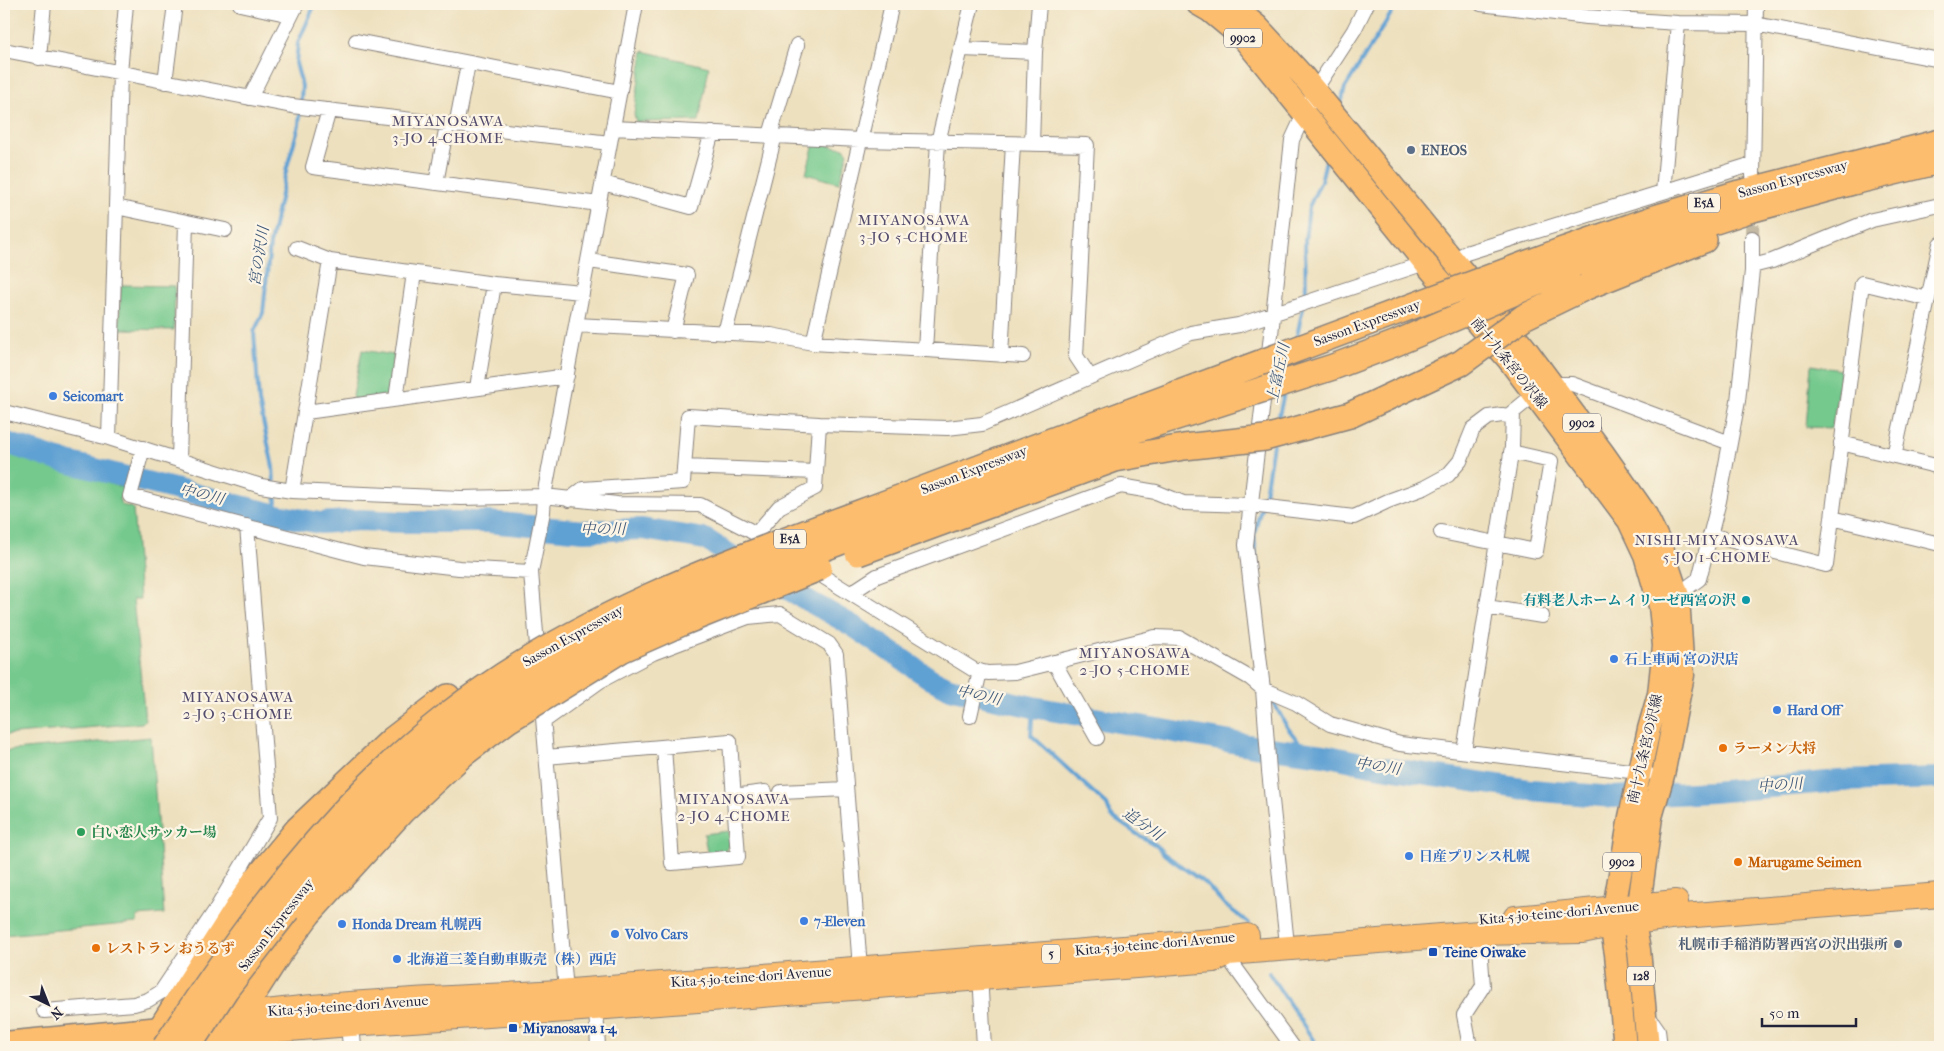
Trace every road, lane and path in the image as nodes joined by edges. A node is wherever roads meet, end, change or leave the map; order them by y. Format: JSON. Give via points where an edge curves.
{"nodes":[{"id":1,"x":44,"y":4,"type":"edge"},
{"id":2,"x":126,"y":4,"type":"edge"},
{"id":3,"x":175,"y":4,"type":"edge"},
{"id":4,"x":240,"y":4,"type":"edge"},
{"id":5,"x":636,"y":4,"type":"edge"},
{"id":6,"x":892,"y":4,"type":"edge"},
{"id":7,"x":972,"y":4,"type":"edge"},
{"id":8,"x":1039,"y":4,"type":"edge"},
{"id":9,"x":1367,"y":4,"type":"edge"},
{"id":10,"x":1481,"y":4,"type":"edge"},
{"id":11,"x":1756,"y":4,"type":"edge"},
{"id":12,"x":1213,"y":6,"type":"edge"},
{"id":13,"x":294,"y":10,"type":"edge"},
{"id":14,"x":1678,"y":23,"type":"junction"},
{"id":15,"x":1755,"y":24,"type":"junction"},
{"id":16,"x":356,"y":41,"type":"dead end"},
{"id":17,"x":797,"y":45,"type":"dead end"},
{"id":18,"x":962,"y":49,"type":"junction"},
{"id":19,"x":4,"y":50,"type":"edge"},
{"id":20,"x":1035,"y":52,"type":"junction"},
{"id":21,"x":39,"y":58,"type":"junction"},
{"id":22,"x":1940,"y":60,"type":"edge"},
{"id":23,"x":468,"y":64,"type":"junction"},
{"id":24,"x":120,"y":73,"type":"junction"},
{"id":25,"x":164,"y":82,"type":"junction"},
{"id":26,"x":620,"y":92,"type":"junction"},
{"id":27,"x":1317,"y":93,"type":"junction"},
{"id":28,"x":250,"y":98,"type":"junction"},
{"id":29,"x":323,"y":109,"type":"junction"},
{"id":30,"x":1307,"y":116,"type":"junction"},
{"id":31,"x":451,"y":125,"type":"junction"},
{"id":32,"x":613,"y":128,"type":"junction"},
{"id":33,"x":712,"y":132,"type":"junction"},
{"id":34,"x":772,"y":135,"type":"junction"},
{"id":35,"x":860,"y":140,"type":"junction"},
{"id":36,"x":938,"y":142,"type":"junction"},
{"id":37,"x":1940,"y":142,"type":"edge"},
{"id":38,"x":610,"y":143,"type":"junction"},
{"id":39,"x":1013,"y":144,"type":"junction"},
{"id":40,"x":1032,"y":144,"type":"junction"},
{"id":41,"x":1940,"y":161,"type":"edge"},
{"id":42,"x":436,"y":182,"type":"junction"},
{"id":43,"x":1854,"y":182,"type":"junction"},
{"id":44,"x":602,"y":183,"type":"junction"},
{"id":45,"x":1663,"y":192,"type":"junction"},
{"id":46,"x":599,"y":204,"type":"junction"},
{"id":47,"x":1940,"y":205,"type":"edge"},
{"id":48,"x":116,"y":207,"type":"junction"},
{"id":49,"x":186,"y":222,"type":"junction"},
{"id":50,"x":225,"y":230,"type":"dead end"},
{"id":51,"x":1752,"y":238,"type":"tunnel mouth"},
{"id":52,"x":1940,"y":244,"type":"edge"},
{"id":53,"x":297,"y":248,"type":"dead end"},
{"id":54,"x":1453,"y":260,"type":"junction"},
{"id":55,"x":1566,"y":260,"type":"junction"},
{"id":56,"x":330,"y":261,"type":"junction"},
{"id":57,"x":589,"y":262,"type":"junction"},
{"id":58,"x":1425,"y":263,"type":"junction"},
{"id":59,"x":1752,"y":266,"type":"junction"},
{"id":60,"x":414,"y":273,"type":"junction"},
{"id":61,"x":494,"y":284,"type":"junction"},
{"id":62,"x":582,"y":292,"type":"junction"},
{"id":63,"x":1928,"y":299,"type":"junction"},
{"id":64,"x":1274,"y":313,"type":"junction"},
{"id":65,"x":576,"y":325,"type":"junction"},
{"id":66,"x":673,"y":331,"type":"junction"},
{"id":67,"x":725,"y":334,"type":"junction"},
{"id":68,"x":813,"y":343,"type":"junction"},
{"id":69,"x":925,"y":350,"type":"junction"},
{"id":70,"x":1001,"y":354,"type":"junction"},
{"id":71,"x":1023,"y":356,"type":"dead end"},
{"id":72,"x":567,"y":376,"type":"junction"},
{"id":73,"x":1090,"y":376,"type":"junction"},
{"id":74,"x":477,"y":388,"type":"junction"},
{"id":75,"x":1544,"y":389,"type":"junction"},
{"id":76,"x":396,"y":399,"type":"junction"},
{"id":77,"x":4,"y":412,"type":"edge"},
{"id":78,"x":306,"y":412,"type":"junction"},
{"id":79,"x":1513,"y":412,"type":"junction"},
{"id":80,"x":819,"y":424,"type":"junction"},
{"id":81,"x":109,"y":438,"type":"junction"},
{"id":82,"x":1730,"y":443,"type":"junction"},
{"id":83,"x":1841,"y":444,"type":"junction"},
{"id":84,"x":1511,"y":452,"type":"junction"},
{"id":85,"x":141,"y":454,"type":"junction"},
{"id":86,"x":1894,"y":456,"type":"junction"},
{"id":87,"x":179,"y":460,"type":"junction"},
{"id":88,"x":684,"y":467,"type":"junction"},
{"id":89,"x":1940,"y":467,"type":"edge"},
{"id":90,"x":816,"y":472,"type":"junction"},
{"id":91,"x":290,"y":491,"type":"junction"},
{"id":92,"x":544,"y":496,"type":"junction"},
{"id":93,"x":569,"y":500,"type":"junction"},
{"id":94,"x":1250,"y":506,"type":"junction"},
{"id":95,"x":1832,"y":518,"type":"junction"},
{"id":96,"x":247,"y":526,"type":"junction"},
{"id":97,"x":1440,"y":532,"type":"dead end"},
{"id":98,"x":756,"y":534,"type":"junction"},
{"id":99,"x":1710,"y":535,"type":"junction"},
{"id":100,"x":1497,"y":542,"type":"junction"},
{"id":101,"x":1940,"y":544,"type":"edge"},
{"id":102,"x":531,"y":572,"type":"junction"},
{"id":103,"x":850,"y":593,"type":"junction"},
{"id":104,"x":1669,"y":601,"type":"junction"},
{"id":105,"x":1487,"y":607,"type":"junction"},
{"id":106,"x":1542,"y":616,"type":"dead end"},
{"id":107,"x":598,"y":619,"type":"junction"},
{"id":108,"x":1054,"y":662,"type":"junction"},
{"id":109,"x":980,"y":671,"type":"junction"},
{"id":110,"x":1263,"y":690,"type":"junction"},
{"id":111,"x":970,"y":716,"type":"dead end"},
{"id":112,"x":544,"y":721,"type":"junction"},
{"id":113,"x":1097,"y":738,"type":"dead end"},
{"id":114,"x":664,"y":747,"type":"junction"},
{"id":115,"x":1464,"y":751,"type":"junction"},
{"id":116,"x":546,"y":757,"type":"junction"},
{"id":117,"x":1640,"y":772,"type":"junction"},
{"id":118,"x":1663,"y":776,"type":"junction"},
{"id":119,"x":846,"y":789,"type":"junction"},
{"id":120,"x":765,"y":792,"type":"dead end"},
{"id":121,"x":781,"y":792,"type":"dead end"},
{"id":122,"x":733,"y":796,"type":"junction"},
{"id":123,"x":1640,"y":817,"type":"junction"},
{"id":124,"x":1940,"y":880,"type":"edge"},
{"id":125,"x":1940,"y":895,"type":"edge"},
{"id":126,"x":1625,"y":915,"type":"junction"},
{"id":127,"x":1479,"y":933,"type":"junction"},
{"id":128,"x":1286,"y":935,"type":"junction"},
{"id":129,"x":1228,"y":945,"type":"junction"},
{"id":130,"x":860,"y":968,"type":"junction"},
{"id":131,"x":980,"y":969,"type":"junction"},
{"id":132,"x":566,"y":991,"type":"junction"},
{"id":133,"x":596,"y":1008,"type":"junction"},
{"id":134,"x":44,"y":1011,"type":"dead end"},
{"id":135,"x":1645,"y":1011,"type":"junction"},
{"id":136,"x":349,"y":1014,"type":"junction"},
{"id":137,"x":229,"y":1032,"type":"edge"},
{"id":138,"x":158,"y":1041,"type":"edge"},
{"id":139,"x":88,"y":1042,"type":"edge"},
{"id":140,"x":4,"y":1043,"type":"edge"},
{"id":141,"x":188,"y":1047,"type":"edge"},
{"id":142,"x":352,"y":1047,"type":"edge"},
{"id":143,"x":598,"y":1047,"type":"edge"},
{"id":144,"x":984,"y":1047,"type":"edge"},
{"id":145,"x":1293,"y":1047,"type":"edge"},
{"id":146,"x":1470,"y":1047,"type":"edge"},
{"id":147,"x":1625,"y":1047,"type":"edge"},
{"id":148,"x":1648,"y":1047,"type":"edge"},
{"id":149,"x":1660,"y":1047,"type":"edge"}],
"edges":[{"from":1,"to":21,"type":"street"},
{"from":2,"to":24,"type":"street"},
{"from":3,"to":25,"type":"street"},
{"from":4,"to":13,"type":"street"},
{"from":5,"to":26,"type":"street"},
{"from":6,"to":35,"type":"street"},
{"from":7,"to":18,"type":"street"},
{"from":8,"to":20,"type":"street"},
{"from":9,"to":27,"type":"street"},
{"from":10,"to":14,"type":"street","via":[[1587,17]]},
{"from":11,"to":15,"type":"street"},
{"from":12,"to":27,"type":"main road","name":"南十九条宮の沢線","number":"9902","via":[[1257,26]]},
{"from":12,"to":30,"type":"main road","name":"南十九条宮の沢線","number":"9902"},
{"from":13,"to":28,"type":"street"},
{"from":14,"to":15,"type":"street"},
{"from":14,"to":45,"type":"street"},
{"from":15,"to":22,"type":"street"},
{"from":15,"to":45,"type":"street","via":[[1753,170]]},
{"from":16,"to":23,"type":"street"},
{"from":17,"to":34,"type":"street"},
{"from":18,"to":20,"type":"street"},
{"from":18,"to":36,"type":"street"},
{"from":19,"to":21,"type":"street"},
{"from":20,"to":40,"type":"street"},
{"from":21,"to":24,"type":"street"},
{"from":23,"to":26,"type":"street"},
{"from":23,"to":31,"type":"street"},
{"from":24,"to":25,"type":"street"},
{"from":24,"to":48,"type":"street"},
{"from":25,"to":28,"type":"street"},
{"from":26,"to":32,"type":"street"},
{"from":27,"to":30,"type":"street"},
{"from":27,"to":54,"type":"main road","name":"南十九条宮の沢線","number":"9902"},
{"from":28,"to":29,"type":"street"},
{"from":29,"to":31,"type":"street"},
{"from":29,"to":42,"type":"street","via":[[313,167]]},
{"from":30,"to":58,"type":"main road","name":"南十九条宮の沢線","number":"9902"},
{"from":30,"to":64,"type":"street","via":[[1292,140]]},
{"from":31,"to":38,"type":"street"},
{"from":31,"to":42,"type":"street"},
{"from":32,"to":33,"type":"street"},
{"from":32,"to":38,"type":"street"},
{"from":33,"to":34,"type":"street"},
{"from":33,"to":44,"type":"street","via":[[691,207]]},
{"from":34,"to":35,"type":"street"},
{"from":34,"to":67,"type":"street"},
{"from":35,"to":36,"type":"street"},
{"from":35,"to":68,"type":"street"},
{"from":36,"to":39,"type":"street"},
{"from":36,"to":69,"type":"street"},
{"from":37,"to":55,"type":"highway","name":"Sasson Expressway","number":"E5A","via":[[1739,193],[1655,218]]},
{"from":38,"to":44,"type":"street"},
{"from":39,"to":40,"type":"street"},
{"from":39,"to":70,"type":"street"},
{"from":40,"to":73,"type":"street","via":[[1087,145],[1076,356]]},
{"from":41,"to":43,"type":"highway","name":"Sasson Expressway","number":"E5A"},
{"from":42,"to":46,"type":"street"},
{"from":43,"to":55,"type":"highway","name":"Sasson Expressway","number":"E5A"},
{"from":43,"to":137,"type":"highway","bridge":true,"via":[[1586,288],[1524,317],[1461,363],[1350,415],[1265,438],[1115,459],[828,564],[621,650],[508,720],[464,754],[402,811],[309,913]]},
{"from":44,"to":46,"type":"street"},
{"from":45,"to":54,"type":"street","via":[[1466,253]]},
{"from":46,"to":57,"type":"street"},
{"from":47,"to":59,"type":"street","via":[[1872,220]]},
{"from":48,"to":49,"type":"street"},
{"from":48,"to":81,"type":"street"},
{"from":49,"to":50,"type":"street"},
{"from":49,"to":87,"type":"street"},
{"from":51,"to":59,"type":"street"},
{"from":52,"to":63,"type":"street"},
{"from":53,"to":56,"type":"street"},
{"from":54,"to":75,"type":"main road","name":"南十九条宮の沢線","number":"9902","via":[[1525,348]]},
{"from":55,"to":107,"type":"highway","name":"Sasson Expressway","number":"E5A","bridge":true,"via":[[1068,434],[704,572]]},
{"from":55,"to":141,"type":"highway","name":"Sasson Expressway","number":"E5A","bridge":true,"via":[[1368,354],[1120,435],[653,614],[592,645],[482,714],[405,775],[336,847],[226,989]]},
{"from":56,"to":60,"type":"street"},
{"from":56,"to":78,"type":"street"},
{"from":57,"to":62,"type":"street"},
{"from":57,"to":66,"type":"street","via":[[687,275]]},
{"from":58,"to":64,"type":"street"},
{"from":58,"to":75,"type":"main road","name":"南十九条宮の沢線","number":"9902","via":[[1508,359]]},
{"from":59,"to":82,"type":"street","via":[[1738,401]]},
{"from":60,"to":61,"type":"street"},
{"from":60,"to":76,"type":"street"},
{"from":61,"to":62,"type":"street"},
{"from":61,"to":74,"type":"street"},
{"from":62,"to":65,"type":"street"},
{"from":63,"to":83,"type":"street","via":[[1862,283]]},
{"from":63,"to":86,"type":"street"},
{"from":64,"to":73,"type":"street","via":[[1239,325],[1191,333]]},
{"from":64,"to":94,"type":"street"},
{"from":65,"to":66,"type":"street"},
{"from":65,"to":72,"type":"street"},
{"from":66,"to":67,"type":"street"},
{"from":67,"to":68,"type":"street","via":[[771,335]]},
{"from":68,"to":69,"type":"street"},
{"from":69,"to":70,"type":"street"},
{"from":70,"to":71,"type":"street"},
{"from":72,"to":74,"type":"street"},
{"from":72,"to":92,"type":"street"},
{"from":73,"to":80,"type":"street","via":[[982,424],[947,428]]},
{"from":74,"to":76,"type":"street"},
{"from":75,"to":79,"type":"street"},
{"from":75,"to":82,"type":"street","via":[[1572,384]]},
{"from":75,"to":104,"type":"main road","name":"南十九条宮の沢線","number":"9902","via":[[1603,452],[1645,513],[1662,548]]},
{"from":76,"to":78,"type":"street"},
{"from":77,"to":81,"type":"street"},
{"from":78,"to":91,"type":"street"},
{"from":79,"to":84,"type":"street"},
{"from":79,"to":94,"type":"street","via":[[1508,416],[1488,417],[1473,429],[1460,461],[1448,475],[1354,517]]},
{"from":80,"to":88,"type":"street","via":[[688,416]]},
{"from":80,"to":90,"type":"street"},
{"from":81,"to":85,"type":"street"},
{"from":82,"to":99,"type":"street"},
{"from":83,"to":86,"type":"street"},
{"from":83,"to":95,"type":"street"},
{"from":84,"to":100,"type":"street"},
{"from":84,"to":100,"type":"street","via":[[1550,461],[1536,551]]},
{"from":85,"to":87,"type":"street"},
{"from":85,"to":96,"type":"street","via":[[130,496]]},
{"from":86,"to":89,"type":"street"},
{"from":87,"to":91,"type":"street","via":[[261,486]]},
{"from":88,"to":90,"type":"street"},
{"from":88,"to":93,"type":"street","via":[[683,482],[583,488]]},
{"from":90,"to":98,"type":"street","via":[[815,488],[779,507]]},
{"from":91,"to":92,"type":"street","via":[[461,498]]},
{"from":92,"to":93,"type":"street"},
{"from":92,"to":102,"type":"street"},
{"from":93,"to":98,"type":"street","via":[[617,504],[700,504]]},
{"from":94,"to":103,"type":"street","via":[[1183,503],[1156,492],[1120,486],[877,576]]},
{"from":94,"to":110,"type":"street","via":[[1246,545]]},
{"from":95,"to":99,"type":"street","via":[[1826,565]]},
{"from":95,"to":101,"type":"street"},
{"from":96,"to":102,"type":"street","via":[[364,557]]},
{"from":96,"to":134,"type":"street","via":[[270,818],[215,911],[161,992],[134,1004]]},
{"from":97,"to":100,"type":"street"},
{"from":98,"to":103,"type":"street"},
{"from":99,"to":104,"type":"street","via":[[1699,579]]},
{"from":100,"to":105,"type":"street"},
{"from":102,"to":112,"type":"street"},
{"from":103,"to":109,"type":"street"},
{"from":104,"to":117,"type":"main road","name":"南十九条宮の沢線","number":"9902","via":[[1659,694]]},
{"from":104,"to":118,"type":"main road","name":"南十九条宮の沢線","number":"9902","via":[[1683,675]]},
{"from":105,"to":106,"type":"street"},
{"from":105,"to":115,"type":"street"},
{"from":107,"to":138,"type":"highway","name":"Sasson Expressway","number":"E5A","bridge":true,"via":[[508,673],[449,714],[396,760],[343,811],[282,882],[186,1016]]},
{"from":107,"to":138,"type":"highway","bridge":true,"via":[[507,662],[448,697],[392,740],[298,828],[255,882]]},
{"from":108,"to":109,"type":"street","via":[[1015,672]]},
{"from":108,"to":110,"type":"street","via":[[1156,637],[1174,637],[1250,678]]},
{"from":108,"to":113,"type":"street"},
{"from":109,"to":111,"type":"street"},
{"from":110,"to":115,"type":"street","via":[[1296,703],[1330,724],[1400,744]]},
{"from":110,"to":128,"type":"street"},
{"from":112,"to":116,"type":"street"},
{"from":112,"to":119,"type":"street","via":[[600,681],[653,654],[748,616],[780,614],[829,644],[836,654]]},
{"from":114,"to":116,"type":"street"},
{"from":114,"to":122,"type":"street","via":[[730,741]]},
{"from":114,"to":122,"type":"street","via":[[672,863],[738,857]]},
{"from":115,"to":117,"type":"street"},
{"from":116,"to":132,"type":"street"},
{"from":117,"to":118,"type":"street"},
{"from":117,"to":123,"type":"main road","name":"南十九条宮の沢線","number":"9902"},
{"from":118,"to":123,"type":"main road","name":"南十九条宮の沢線","number":"9902"},
{"from":119,"to":121,"type":"street"},
{"from":119,"to":130,"type":"street"},
{"from":120,"to":122,"type":"street"},
{"from":123,"to":126,"type":"main road","name":"南十九条宮の沢線","number":"9902"},
{"from":124,"to":126,"type":"highway","name":"Kita-5-jo-teine-dori Avenue","number":"5"},
{"from":125,"to":126,"type":"highway","name":"Kita-5-jo-teine-dori Avenue","number":"5","via":[[1671,917]]},
{"from":126,"to":127,"type":"highway","name":"Kita-5-jo-teine-dori Avenue","number":"5","via":[[1582,931]]},
{"from":126,"to":128,"type":"highway","name":"Kita-5-jo-teine-dori Avenue","number":"5","via":[[1581,913]]},
{"from":126,"to":135,"type":"main road","number":"128","via":[[1639,950]]},
{"from":126,"to":147,"type":"main road","number":"128","via":[[1616,954]]},
{"from":127,"to":129,"type":"highway","name":"Kita-5-jo-teine-dori Avenue","number":"5"},
{"from":127,"to":146,"type":"street","via":[[1483,986],[1464,1015]]},
{"from":128,"to":129,"type":"highway","name":"Kita-5-jo-teine-dori Avenue","number":"5"},
{"from":129,"to":131,"type":"highway","name":"Kita-5-jo-teine-dori Avenue","number":"5","via":[[1214,960]]},
{"from":129,"to":145,"type":"street","via":[[1234,966]]},
{"from":130,"to":131,"type":"highway","name":"Kita-5-jo-teine-dori Avenue","number":"5"},
{"from":130,"to":132,"type":"highway","name":"Kita-5-jo-teine-dori Avenue","number":"5"},
{"from":131,"to":133,"type":"highway","name":"Kita-5-jo-teine-dori Avenue","number":"5"},
{"from":131,"to":144,"type":"street"},
{"from":132,"to":136,"type":"highway","name":"Kita-5-jo-teine-dori Avenue","number":"5"},
{"from":133,"to":136,"type":"highway","name":"Kita-5-jo-teine-dori Avenue","number":"5"},
{"from":133,"to":143,"type":"street"},
{"from":135,"to":148,"type":"main road","number":"128"},
{"from":135,"to":149,"type":"street","via":[[1658,1030]]},
{"from":136,"to":137,"type":"highway","name":"Kita-5-jo-teine-dori Avenue","number":"5"},
{"from":136,"to":142,"type":"street"},
{"from":137,"to":138,"type":"highway","name":"Kita-5-jo-teine-dori Avenue","number":"5"},
{"from":138,"to":139,"type":"main road"},
{"from":139,"to":140,"type":"main road"}]}
